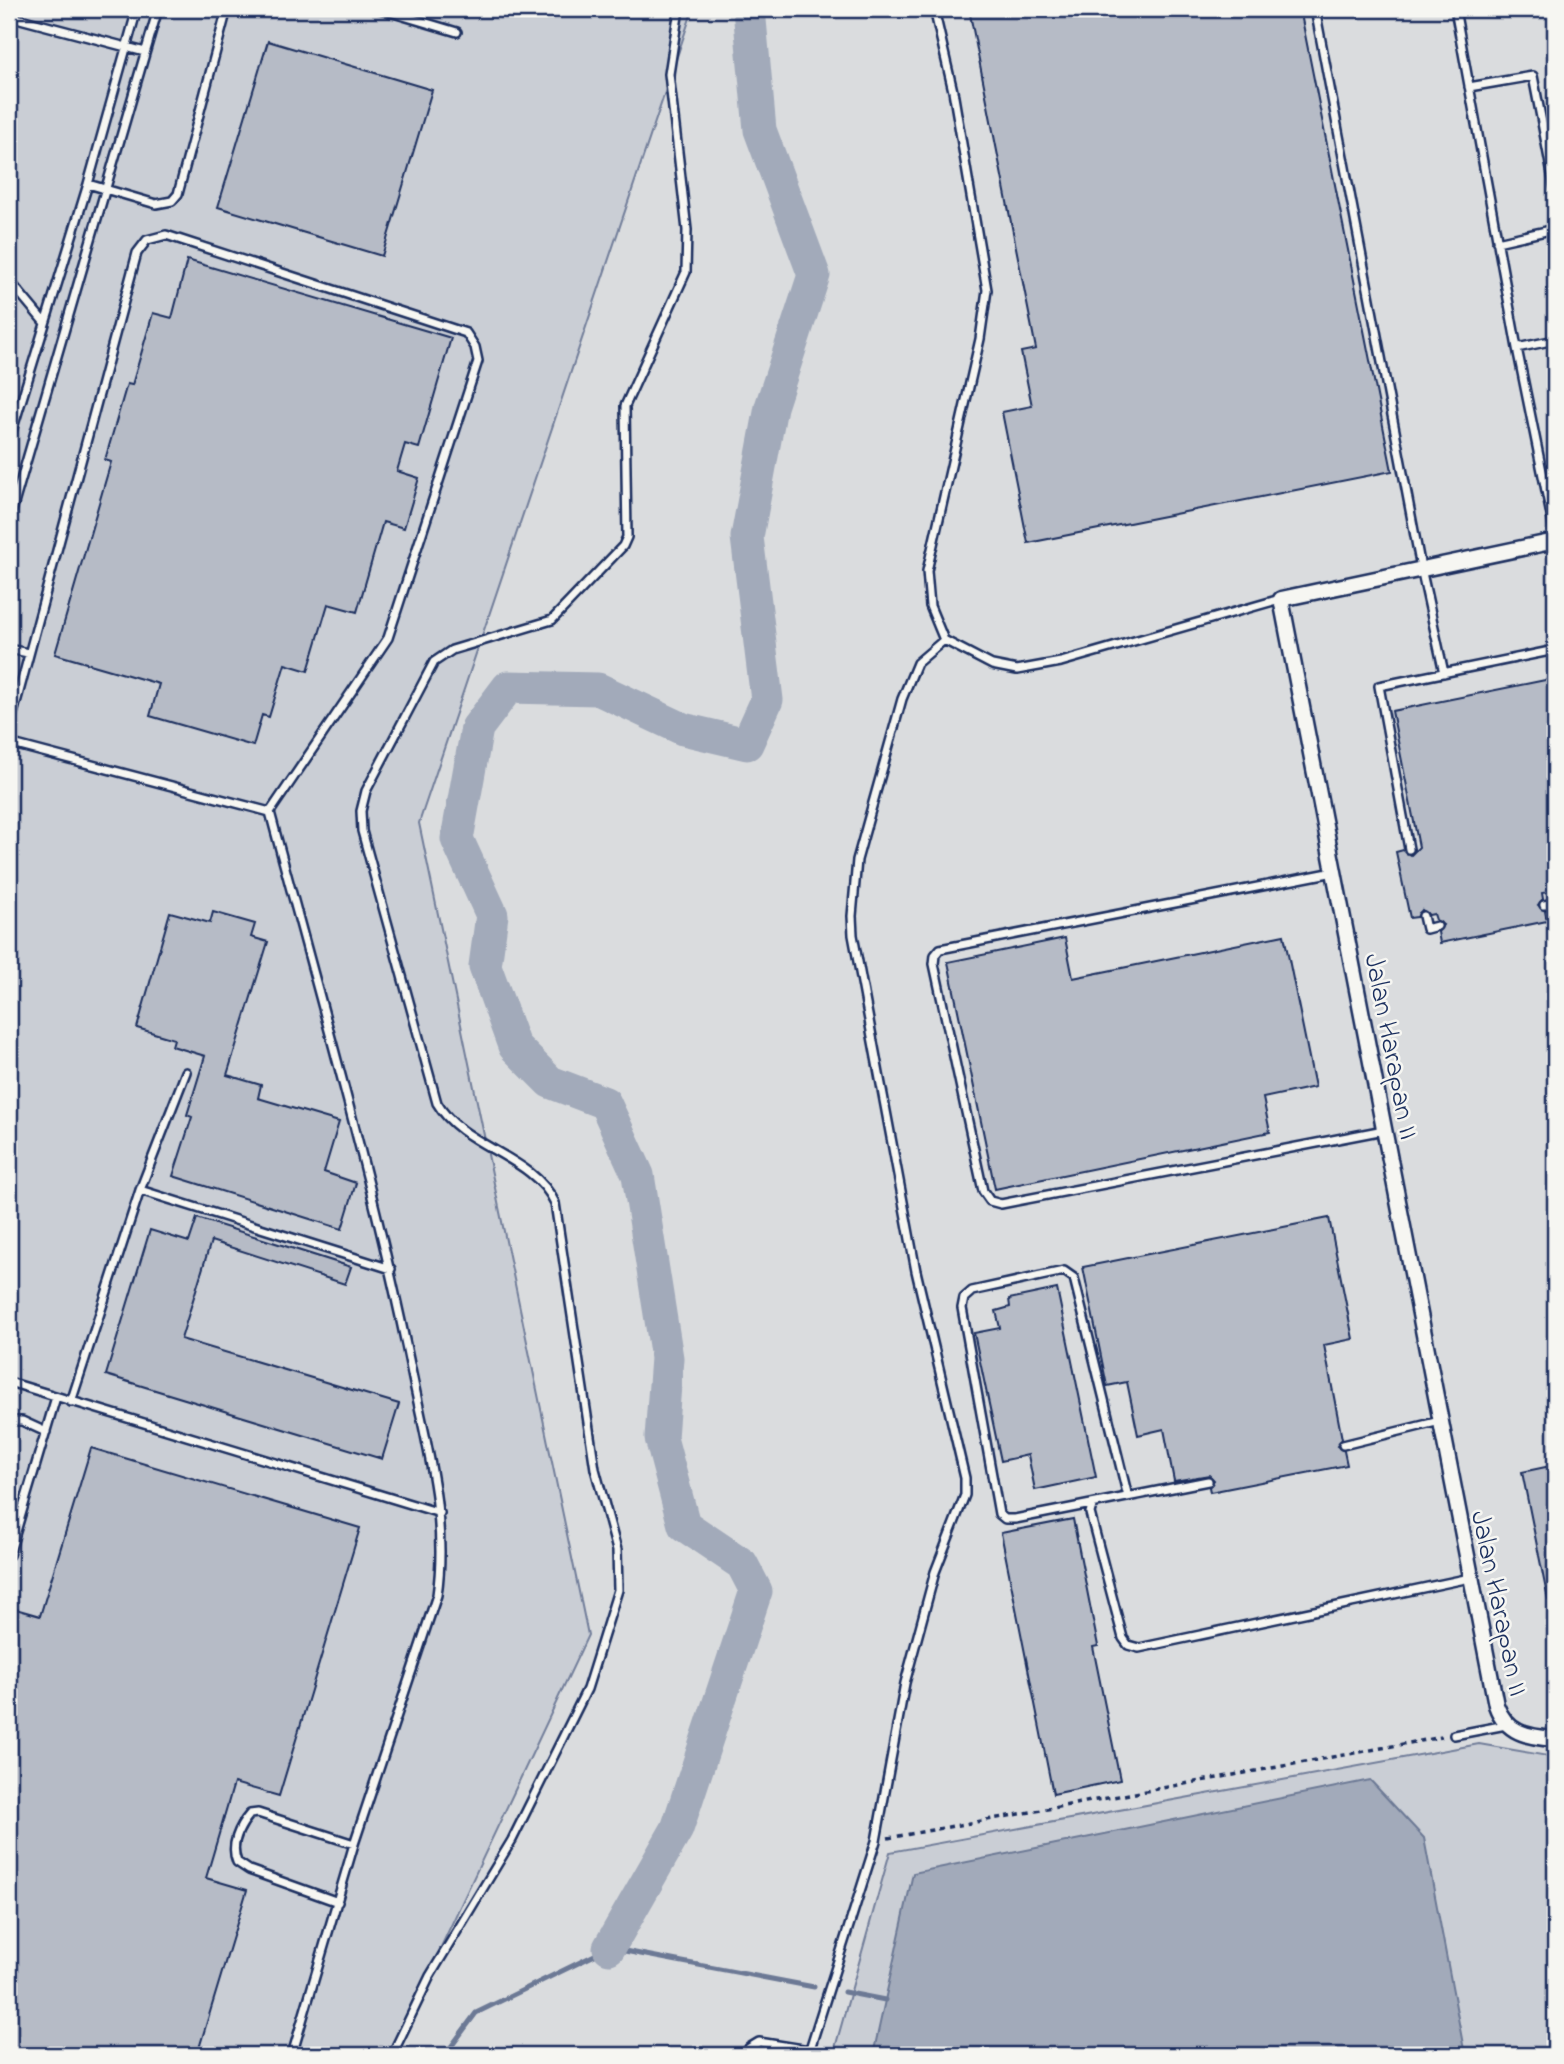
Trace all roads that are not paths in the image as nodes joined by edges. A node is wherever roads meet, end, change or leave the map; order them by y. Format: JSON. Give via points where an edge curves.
{"nodes":[{"id":1,"x":137,"y":9,"type":"edge"},
{"id":2,"x":158,"y":9,"type":"edge"},
{"id":3,"x":227,"y":9,"type":"edge"},
{"id":4,"x":380,"y":9,"type":"edge"},
{"id":5,"x":679,"y":9,"type":"edge"},
{"id":6,"x":934,"y":9,"type":"edge"},
{"id":7,"x":1315,"y":9,"type":"edge"},
{"id":8,"x":1455,"y":9,"type":"edge"},
{"id":9,"x":9,"y":16,"type":"edge"},
{"id":10,"x":457,"y":32,"type":"dead end"},
{"id":11,"x":126,"y":48,"type":"junction"},
{"id":12,"x":145,"y":52,"type":"junction"},
{"id":13,"x":1469,"y":88,"type":"junction"},
{"id":14,"x":88,"y":184,"type":"junction"},
{"id":15,"x":1555,"y":190,"type":"edge"},
{"id":16,"x":106,"y":192,"type":"junction"},
{"id":17,"x":1555,"y":229,"type":"edge"},
{"id":18,"x":1497,"y":242,"type":"junction"},
{"id":19,"x":9,"y":280,"type":"edge"},
{"id":20,"x":44,"y":322,"type":"junction"},
{"id":21,"x":1555,"y":340,"type":"edge"},
{"id":22,"x":1517,"y":348,"type":"junction"},
{"id":23,"x":9,"y":441,"type":"edge"},
{"id":24,"x":9,"y":522,"type":"edge"},
{"id":25,"x":1555,"y":535,"type":"edge"},
{"id":26,"x":1555,"y":541,"type":"edge"},
{"id":27,"x":1421,"y":568,"type":"junction"},
{"id":28,"x":1281,"y":598,"type":"junction"},
{"id":29,"x":944,"y":640,"type":"junction"},
{"id":30,"x":9,"y":649,"type":"edge"},
{"id":31,"x":1555,"y":650,"type":"edge"},
{"id":32,"x":28,"y":653,"type":"junction"},
{"id":33,"x":1444,"y":673,"type":"junction"},
{"id":34,"x":9,"y":729,"type":"edge"},
{"id":35,"x":9,"y":743,"type":"edge"},
{"id":36,"x":270,"y":812,"type":"junction"},
{"id":37,"x":1409,"y":849,"type":"dead end"},
{"id":38,"x":1334,"y":872,"type":"junction"},
{"id":39,"x":1555,"y":903,"type":"edge"},
{"id":40,"x":1544,"y":905,"type":"dead end"},
{"id":41,"x":1423,"y":916,"type":"dead end"},
{"id":42,"x":1437,"y":926,"type":"dead end"},
{"id":43,"x":186,"y":1072,"type":"dead end"},
{"id":44,"x":1384,"y":1130,"type":"junction"},
{"id":45,"x":139,"y":1190,"type":"junction"},
{"id":46,"x":391,"y":1269,"type":"junction"},
{"id":47,"x":9,"y":1382,"type":"edge"},
{"id":48,"x":56,"y":1397,"type":"junction"},
{"id":49,"x":71,"y":1402,"type":"junction"},
{"id":50,"x":9,"y":1421,"type":"edge"},
{"id":51,"x":1440,"y":1422,"type":"junction"},
{"id":52,"x":46,"y":1432,"type":"junction"},
{"id":53,"x":1343,"y":1445,"type":"dead end"},
{"id":54,"x":1208,"y":1481,"type":"dead end"},
{"id":55,"x":1128,"y":1497,"type":"junction"},
{"id":56,"x":1092,"y":1506,"type":"junction"},
{"id":57,"x":440,"y":1513,"type":"junction"},
{"id":58,"x":9,"y":1555,"type":"edge"},
{"id":59,"x":1470,"y":1578,"type":"junction"},
{"id":60,"x":1506,"y":1725,"type":"junction"},
{"id":61,"x":1454,"y":1735,"type":"road end"},
{"id":62,"x":1555,"y":1739,"type":"edge"},
{"id":63,"x":354,"y":1844,"type":"junction"},
{"id":64,"x":338,"y":1902,"type":"junction"},
{"id":65,"x":809,"y":2053,"type":"edge"},
{"id":66,"x":292,"y":2055,"type":"edge"},
{"id":67,"x":393,"y":2055,"type":"edge"},
{"id":68,"x":747,"y":2055,"type":"edge"}],
"edges":[{"from":1,"to":11,"type":"lane"},
{"from":2,"to":12,"type":"lane"},
{"from":3,"to":16,"type":"lane","via":[[178,194],[172,201],[156,204]]},
{"from":4,"to":10,"type":"lane"},
{"from":5,"to":67,"type":"lane","via":[[669,74],[687,230],[686,272],[625,406],[627,537],[552,621],[453,650],[434,662],[366,791],[361,811],[362,831],[437,1103],[458,1126],[544,1184],[555,1203],[595,1469],[619,1576],[587,1689],[512,1840],[430,1976]]},
{"from":6,"to":29,"type":"lane","via":[[987,290],[927,571],[930,606]]},
{"from":7,"to":27,"type":"lane"},
{"from":8,"to":13,"type":"lane"},
{"from":9,"to":11,"type":"lane"},
{"from":11,"to":12,"type":"lane"},
{"from":11,"to":14,"type":"lane"},
{"from":12,"to":16,"type":"lane"},
{"from":13,"to":15,"type":"lane","via":[[1533,75]]},
{"from":13,"to":18,"type":"lane"},
{"from":14,"to":16,"type":"lane"},
{"from":14,"to":20,"type":"lane"},
{"from":16,"to":24,"type":"lane"},
{"from":17,"to":18,"type":"lane"},
{"from":18,"to":22,"type":"lane"},
{"from":19,"to":20,"type":"lane"},
{"from":20,"to":23,"type":"lane"},
{"from":21,"to":22,"type":"lane"},
{"from":22,"to":25,"type":"lane"},
{"from":26,"to":27,"type":"street"},
{"from":27,"to":28,"type":"street"},
{"from":27,"to":33,"type":"lane"},
{"from":28,"to":29,"type":"lane","via":[[1061,662],[1017,670],[992,665]]},
{"from":28,"to":38,"type":"street","name":"Jalan Harapan II"},
{"from":29,"to":65,"type":"lane","via":[[917,663],[902,699],[857,860],[852,916],[916,1271],[965,1478],[965,1495],[935,1572],[905,1683],[876,1841]]},
{"from":30,"to":32,"type":"lane"},
{"from":31,"to":33,"type":"lane"},
{"from":32,"to":34,"type":"lane"},
{"from":32,"to":36,"type":"lane","via":[[137,253],[147,240],[166,234],[466,333],[478,361],[388,638]]},
{"from":33,"to":37,"type":"lane","via":[[1379,686]]},
{"from":35,"to":36,"type":"lane"},
{"from":36,"to":46,"type":"lane"},
{"from":38,"to":44,"type":"street","name":"Jalan Harapan II"},
{"from":38,"to":44,"type":"lane","via":[[940,948],[934,964],[982,1191],[990,1201],[1001,1204]]},
{"from":39,"to":40,"type":"lane"},
{"from":41,"to":42,"type":"lane","via":[[1426,929]]},
{"from":43,"to":45,"type":"lane"},
{"from":44,"to":51,"type":"street","name":"Jalan Harapan II"},
{"from":45,"to":46,"type":"lane"},
{"from":45,"to":49,"type":"lane"},
{"from":46,"to":57,"type":"lane"},
{"from":47,"to":48,"type":"lane"},
{"from":48,"to":49,"type":"lane"},
{"from":48,"to":52,"type":"lane"},
{"from":49,"to":57,"type":"lane"},
{"from":50,"to":52,"type":"lane","via":[[22,1421]]},
{"from":51,"to":53,"type":"lane"},
{"from":51,"to":59,"type":"street","name":"Jalan Harapan II"},
{"from":52,"to":58,"type":"lane"},
{"from":54,"to":55,"type":"lane"},
{"from":55,"to":56,"type":"lane"},
{"from":55,"to":56,"type":"lane","via":[[1074,1278],[1064,1271],[972,1292],[964,1298],[962,1308],[999,1514],[1015,1520]]},
{"from":56,"to":59,"type":"lane","via":[[1090,1513],[1123,1638],[1139,1648]]},
{"from":57,"to":63,"type":"lane","via":[[436,1595]]},
{"from":59,"to":60,"type":"street","name":"Jalan Harapan II","via":[[1496,1705]]},
{"from":60,"to":61,"type":"lane"},
{"from":60,"to":62,"type":"street","name":"Jalan Harapan II","via":[[1535,1738]]},
{"from":63,"to":64,"type":"lane"},
{"from":63,"to":64,"type":"lane","via":[[258,1813],[250,1814],[241,1824],[234,1845],[237,1862],[249,1870]]},
{"from":64,"to":66,"type":"lane"},
{"from":65,"to":68,"type":"lane","via":[[759,2042]]}]}
